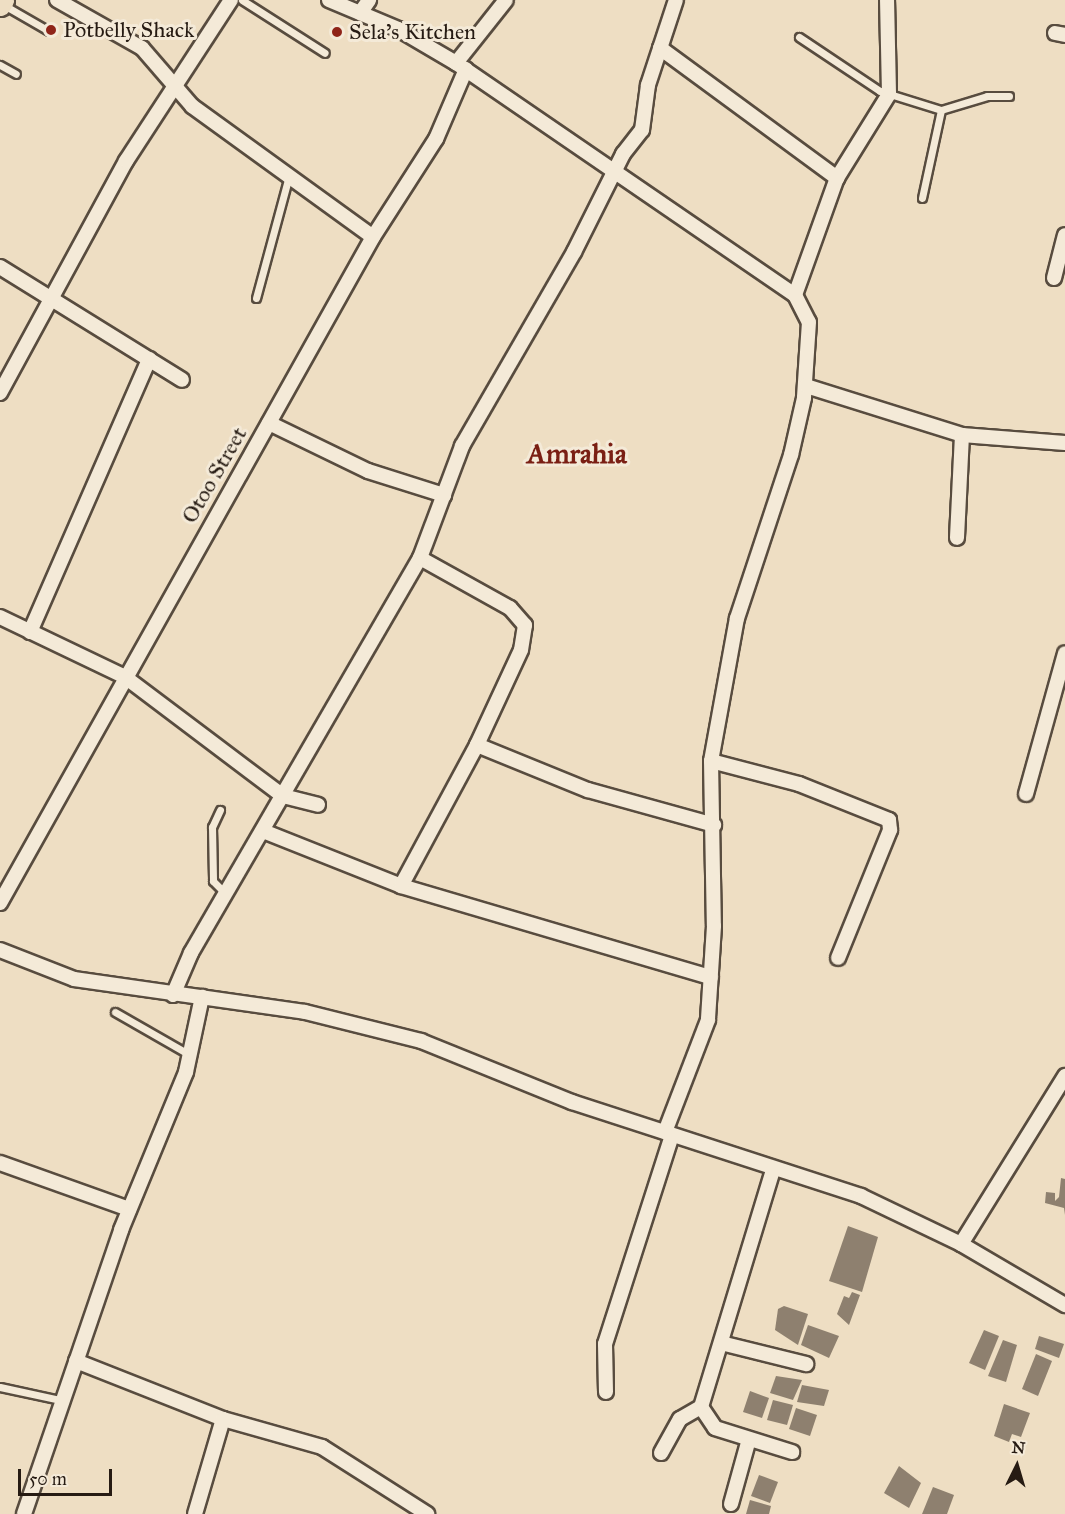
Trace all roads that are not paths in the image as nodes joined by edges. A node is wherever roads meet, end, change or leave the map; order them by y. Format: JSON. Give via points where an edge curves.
{"nodes":[{"id":1,"x":57,"y":0,"type":"edge"},
{"id":2,"x":231,"y":0,"type":"edge"},
{"id":3,"x":242,"y":0,"type":"edge"},
{"id":4,"x":328,"y":0,"type":"edge"},
{"id":5,"x":369,"y":0,"type":"edge"},
{"id":6,"x":506,"y":0,"type":"edge"},
{"id":7,"x":676,"y":0,"type":"edge"},
{"id":8,"x":887,"y":0,"type":"edge"},
{"id":9,"x":1,"y":3,"type":"edge"},
{"id":10,"x":360,"y":14,"type":"junction"},
{"id":11,"x":49,"y":31,"type":"dead end"},
{"id":12,"x":799,"y":37,"type":"dead end"},
{"id":13,"x":660,"y":48,"type":"junction"},
{"id":14,"x":326,"y":53,"type":"dead end"},
{"id":15,"x":0,"y":65,"type":"edge"},
{"id":16,"x":461,"y":66,"type":"junction"},
{"id":17,"x":16,"y":74,"type":"dead end"},
{"id":18,"x":177,"y":86,"type":"junction"},
{"id":19,"x":889,"y":94,"type":"junction"},
{"id":20,"x":1009,"y":96,"type":"dead end"},
{"id":21,"x":940,"y":110,"type":"junction"},
{"id":22,"x":290,"y":172,"type":"junction"},
{"id":23,"x":613,"y":172,"type":"junction"},
{"id":24,"x":837,"y":178,"type":"junction"},
{"id":25,"x":922,"y":198,"type":"dead end"},
{"id":26,"x":1065,"y":235,"type":"edge"},
{"id":27,"x":373,"y":237,"type":"junction"},
{"id":28,"x":0,"y":267,"type":"edge"},
{"id":29,"x":1054,"y":278,"type":"dead end"},
{"id":30,"x":795,"y":295,"type":"junction"},
{"id":31,"x":55,"y":297,"type":"junction"},
{"id":32,"x":256,"y":298,"type":"dead end"},
{"id":33,"x":149,"y":359,"type":"junction"},
{"id":34,"x":182,"y":380,"type":"dead end"},
{"id":35,"x":806,"y":386,"type":"junction"},
{"id":36,"x":0,"y":393,"type":"edge"},
{"id":37,"x":269,"y":423,"type":"junction"},
{"id":38,"x":962,"y":435,"type":"junction"},
{"id":39,"x":1065,"y":443,"type":"edge"},
{"id":40,"x":444,"y":495,"type":"junction"},
{"id":41,"x":957,"y":538,"type":"dead end"},
{"id":42,"x":420,"y":558,"type":"junction"},
{"id":43,"x":0,"y":617,"type":"edge"},
{"id":44,"x":30,"y":632,"type":"junction"},
{"id":45,"x":1065,"y":653,"type":"edge"},
{"id":46,"x":125,"y":677,"type":"junction"},
{"id":47,"x":477,"y":745,"type":"junction"},
{"id":48,"x":711,"y":761,"type":"junction"},
{"id":49,"x":1026,"y":794,"type":"dead end"},
{"id":50,"x":283,"y":796,"type":"junction"},
{"id":51,"x":318,"y":805,"type":"dead end"},
{"id":52,"x":220,"y":810,"type":"dead end"},
{"id":53,"x":714,"y":825,"type":"junction"},
{"id":54,"x":263,"y":831,"type":"junction"},
{"id":55,"x":401,"y":886,"type":"junction"},
{"id":56,"x":225,"y":894,"type":"junction"},
{"id":57,"x":0,"y":903,"type":"edge"},
{"id":58,"x":0,"y":950,"type":"edge"},
{"id":59,"x":838,"y":958,"type":"dead end"},
{"id":60,"x":711,"y":977,"type":"junction"},
{"id":61,"x":173,"y":996,"type":"junction"},
{"id":62,"x":202,"y":997,"type":"junction"},
{"id":63,"x":114,"y":1012,"type":"dead end"},
{"id":64,"x":190,"y":1054,"type":"junction"},
{"id":65,"x":1065,"y":1076,"type":"edge"},
{"id":66,"x":668,"y":1134,"type":"junction"},
{"id":67,"x":0,"y":1163,"type":"edge"},
{"id":68,"x":773,"y":1170,"type":"junction"},
{"id":69,"x":129,"y":1209,"type":"junction"},
{"id":70,"x":961,"y":1244,"type":"junction"},
{"id":71,"x":1065,"y":1305,"type":"edge"},
{"id":72,"x":721,"y":1343,"type":"junction"},
{"id":73,"x":76,"y":1361,"type":"junction"},
{"id":74,"x":806,"y":1364,"type":"dead end"},
{"id":75,"x":0,"y":1386,"type":"edge"},
{"id":76,"x":606,"y":1392,"type":"dead end"},
{"id":77,"x":60,"y":1400,"type":"junction"},
{"id":78,"x":701,"y":1407,"type":"junction"},
{"id":79,"x":223,"y":1419,"type":"junction"},
{"id":80,"x":749,"y":1439,"type":"junction"},
{"id":81,"x":792,"y":1452,"type":"dead end"},
{"id":82,"x":661,"y":1453,"type":"dead end"},
{"id":83,"x":731,"y":1504,"type":"dead end"},
{"id":84,"x":24,"y":1514,"type":"edge"},
{"id":85,"x":195,"y":1514,"type":"edge"},
{"id":86,"x":427,"y":1514,"type":"edge"}],
"edges":[{"from":1,"to":18,"type":"street","via":[[141,48]]},
{"from":2,"to":18,"type":"street"},
{"from":3,"to":14,"type":"lane"},
{"from":4,"to":10,"type":"street"},
{"from":5,"to":10,"type":"street"},
{"from":6,"to":16,"type":"street","name":"Otoo Street"},
{"from":7,"to":13,"type":"street"},
{"from":8,"to":19,"type":"street"},
{"from":9,"to":11,"type":"lane"},
{"from":10,"to":16,"type":"street"},
{"from":12,"to":19,"type":"lane"},
{"from":13,"to":23,"type":"street","via":[[642,130]]},
{"from":13,"to":24,"type":"street"},
{"from":15,"to":17,"type":"lane"},
{"from":16,"to":23,"type":"street"},
{"from":16,"to":27,"type":"street","name":"Otoo Street","via":[[436,139]]},
{"from":18,"to":22,"type":"street","via":[[192,106]]},
{"from":18,"to":31,"type":"street","via":[[126,161]]},
{"from":19,"to":21,"type":"lane"},
{"from":19,"to":24,"type":"street"},
{"from":20,"to":21,"type":"lane","via":[[987,96]]},
{"from":21,"to":25,"type":"lane"},
{"from":22,"to":27,"type":"street"},
{"from":22,"to":32,"type":"lane"},
{"from":23,"to":30,"type":"street"},
{"from":23,"to":40,"type":"street","via":[[574,252],[462,446]]},
{"from":24,"to":30,"type":"street"},
{"from":26,"to":29,"type":"street"},
{"from":27,"to":37,"type":"street","name":"Otoo Street"},
{"from":28,"to":31,"type":"street"},
{"from":30,"to":35,"type":"street","via":[[809,322]]},
{"from":31,"to":33,"type":"street"},
{"from":31,"to":36,"type":"street"},
{"from":33,"to":34,"type":"street"},
{"from":33,"to":44,"type":"street"},
{"from":35,"to":38,"type":"street"},
{"from":35,"to":48,"type":"street","via":[[791,455],[737,618]]},
{"from":37,"to":40,"type":"street","via":[[368,471]]},
{"from":37,"to":46,"type":"street","name":"Otoo Street"},
{"from":38,"to":39,"type":"street"},
{"from":38,"to":41,"type":"street"},
{"from":40,"to":42,"type":"street"},
{"from":42,"to":47,"type":"street","via":[[510,608],[525,625],[521,650]]},
{"from":42,"to":50,"type":"street"},
{"from":43,"to":44,"type":"street"},
{"from":44,"to":46,"type":"street"},
{"from":45,"to":49,"type":"street"},
{"from":46,"to":50,"type":"street"},
{"from":46,"to":57,"type":"street","name":"Otoo Street"},
{"from":47,"to":53,"type":"street","via":[[588,790]]},
{"from":47,"to":55,"type":"street"},
{"from":48,"to":53,"type":"street"},
{"from":48,"to":59,"type":"street","via":[[800,784],[889,819],[890,830]]},
{"from":50,"to":51,"type":"street"},
{"from":50,"to":54,"type":"street"},
{"from":52,"to":56,"type":"lane","via":[[212,827],[213,881]]},
{"from":53,"to":60,"type":"street"},
{"from":54,"to":55,"type":"street"},
{"from":54,"to":56,"type":"street"},
{"from":55,"to":60,"type":"street"},
{"from":56,"to":61,"type":"street"},
{"from":58,"to":61,"type":"street","via":[[74,980]]},
{"from":60,"to":66,"type":"street","via":[[708,1020]]},
{"from":61,"to":62,"type":"street"},
{"from":62,"to":64,"type":"street"},
{"from":62,"to":66,"type":"street","via":[[305,1012],[421,1041],[572,1102]]},
{"from":63,"to":64,"type":"lane"},
{"from":64,"to":69,"type":"street"},
{"from":65,"to":70,"type":"street"},
{"from":66,"to":68,"type":"street"},
{"from":66,"to":76,"type":"street","via":[[605,1344]]},
{"from":67,"to":69,"type":"street"},
{"from":68,"to":70,"type":"street","via":[[861,1196]]},
{"from":68,"to":72,"type":"street"},
{"from":69,"to":73,"type":"street"},
{"from":70,"to":71,"type":"street"},
{"from":72,"to":74,"type":"street"},
{"from":72,"to":78,"type":"street"},
{"from":73,"to":77,"type":"street"},
{"from":73,"to":79,"type":"street"},
{"from":75,"to":77,"type":"lane"},
{"from":77,"to":84,"type":"street"},
{"from":78,"to":80,"type":"street","via":[[715,1428]]},
{"from":78,"to":82,"type":"street","via":[[680,1419]]},
{"from":79,"to":85,"type":"street"},
{"from":79,"to":86,"type":"street","via":[[322,1447]]},
{"from":80,"to":81,"type":"street"},
{"from":80,"to":83,"type":"street"}]}
